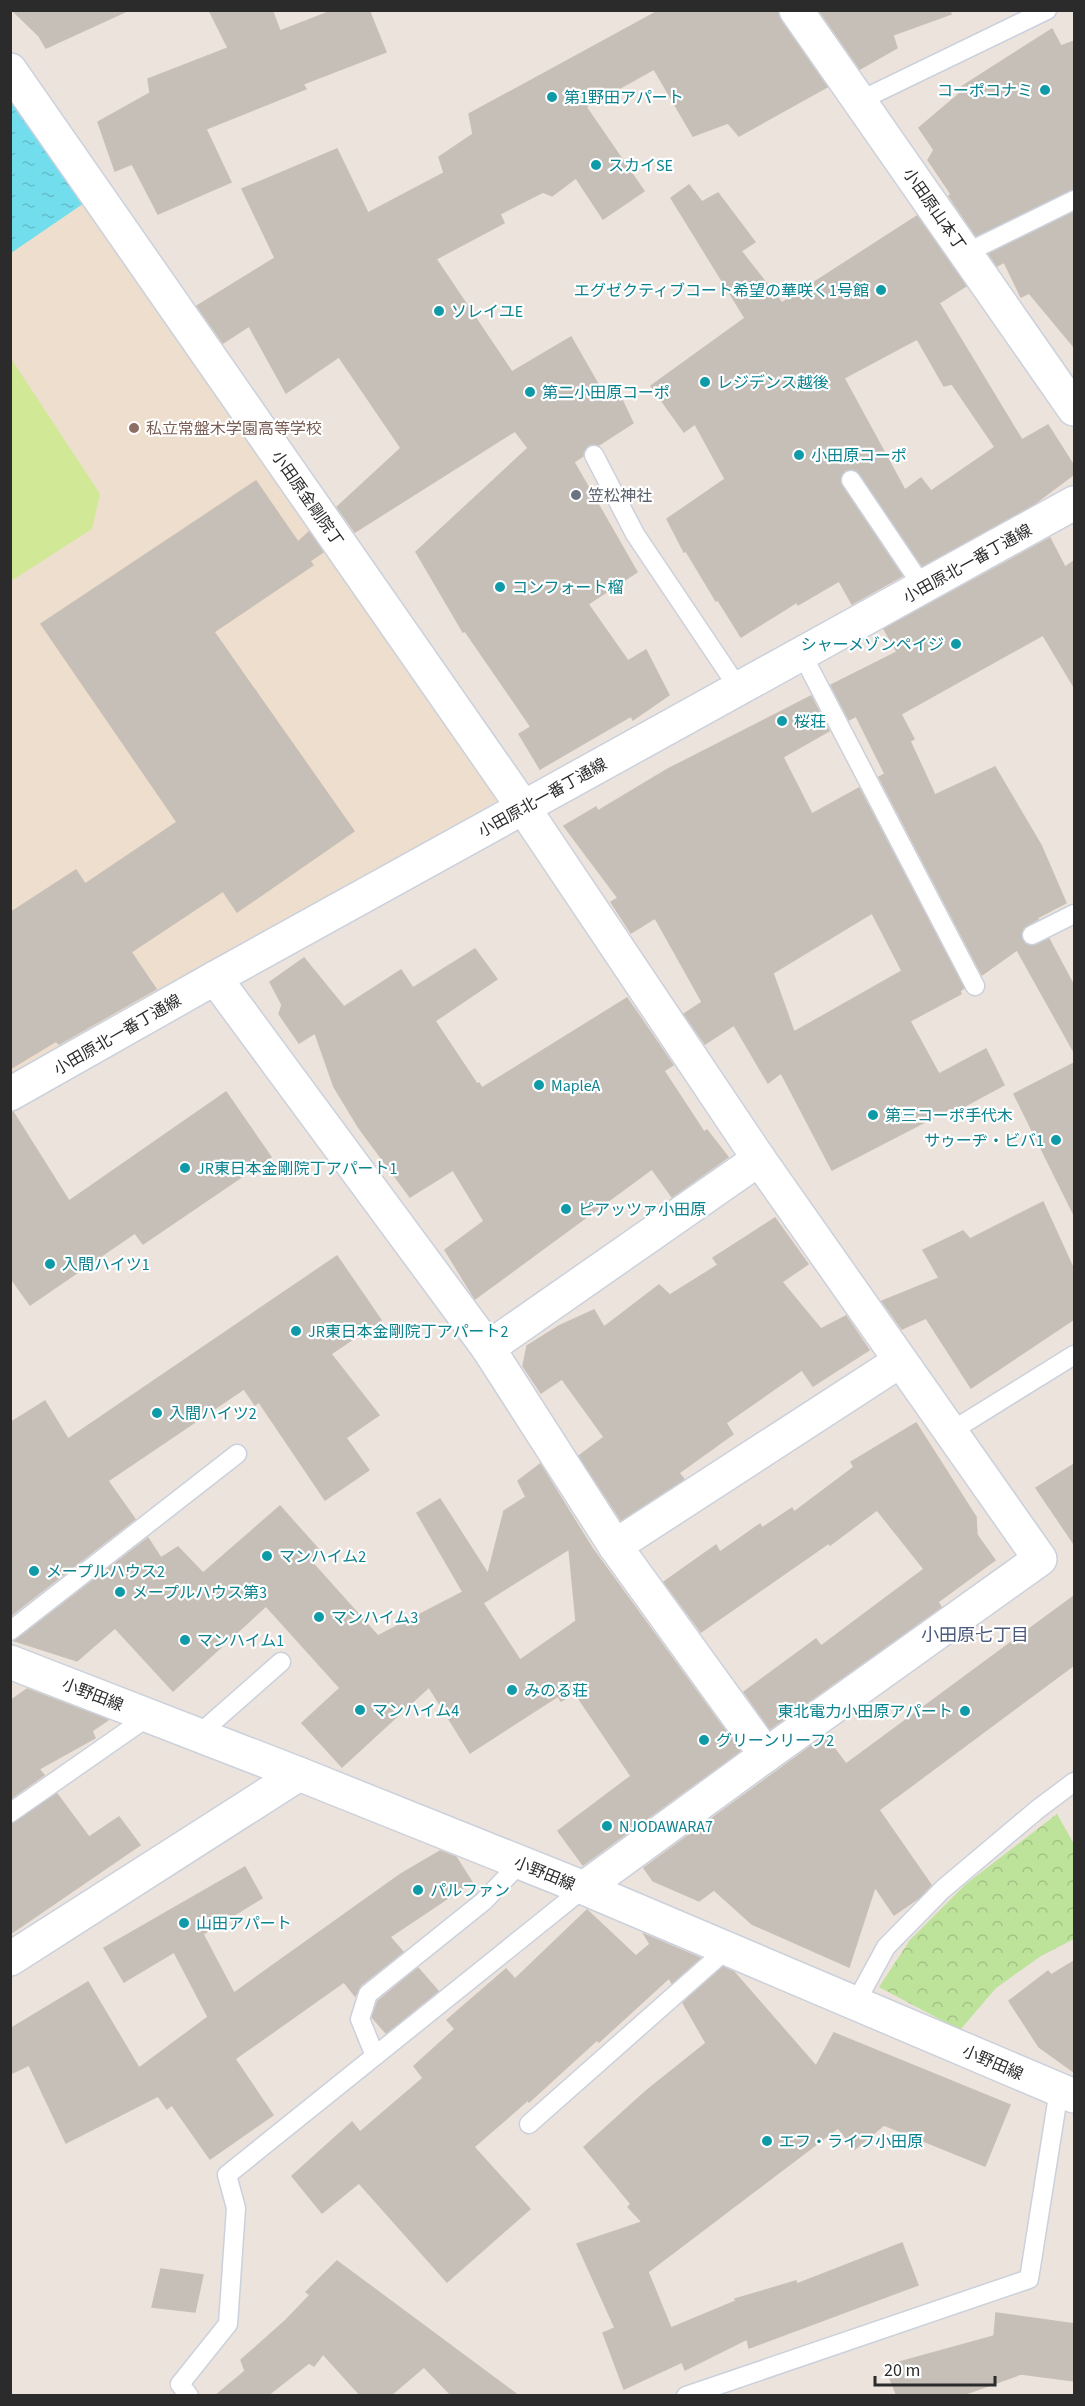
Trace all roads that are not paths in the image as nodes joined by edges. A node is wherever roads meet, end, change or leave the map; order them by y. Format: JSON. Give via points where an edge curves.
{"nodes":[{"id":1,"x":796,"y":10,"type":"edge"},
{"id":2,"x":1047,"y":10,"type":"edge"},
{"id":3,"x":10,"y":70,"type":"edge"},
{"id":4,"x":859,"y":101,"type":"junction"},
{"id":5,"x":1074,"y":200,"type":"edge"},
{"id":6,"x":966,"y":253,"type":"junction"},
{"id":7,"x":1074,"y":408,"type":"edge"},
{"id":8,"x":594,"y":455,"type":"dead end"},
{"id":9,"x":851,"y":480,"type":"dead end"},
{"id":10,"x":1074,"y":503,"type":"edge"},
{"id":11,"x":923,"y":587,"type":"junction"},
{"id":12,"x":802,"y":654,"type":"junction"},
{"id":13,"x":739,"y":688,"type":"junction"},
{"id":14,"x":523,"y":807,"type":"junction"},
{"id":15,"x":1074,"y":914,"type":"edge"},
{"id":16,"x":1032,"y":935,"type":"dead end"},
{"id":17,"x":215,"y":978,"type":"junction"},
{"id":18,"x":975,"y":986,"type":"dead end"},
{"id":19,"x":10,"y":1094,"type":"edge"},
{"id":20,"x":759,"y":1159,"type":"junction"},
{"id":21,"x":488,"y":1348,"type":"junction"},
{"id":22,"x":1074,"y":1355,"type":"edge"},
{"id":23,"x":900,"y":1362,"type":"junction"},
{"id":24,"x":950,"y":1432,"type":"junction"},
{"id":25,"x":237,"y":1454,"type":"dead end"},
{"id":26,"x":615,"y":1546,"type":"junction"},
{"id":27,"x":10,"y":1631,"type":"edge"},
{"id":28,"x":10,"y":1662,"type":"edge"},
{"id":29,"x":281,"y":1662,"type":"dead end"},
{"id":30,"x":149,"y":1716,"type":"junction"},
{"id":31,"x":198,"y":1735,"type":"junction"},
{"id":32,"x":766,"y":1755,"type":"junction"},
{"id":33,"x":299,"y":1774,"type":"junction"},
{"id":34,"x":1074,"y":1782,"type":"edge"},
{"id":35,"x":10,"y":1813,"type":"edge"},
{"id":36,"x":520,"y":1863,"type":"junction"},
{"id":37,"x":584,"y":1888,"type":"junction"},
{"id":38,"x":727,"y":1949,"type":"junction"},
{"id":39,"x":10,"y":1959,"type":"edge"},
{"id":40,"x":855,"y":2004,"type":"junction"},
{"id":41,"x":375,"y":2055,"type":"junction"},
{"id":42,"x":1067,"y":2093,"type":"edge"},
{"id":43,"x":529,"y":2124,"type":"dead end"},
{"id":44,"x":731,"y":2388,"type":"edge"},
{"id":45,"x":189,"y":2396,"type":"edge"},
{"id":46,"x":686,"y":2396,"type":"edge"}],
"edges":[{"from":1,"to":4,"type":"street","name":"小田原山本丁"},
{"from":2,"to":4,"type":"lane"},
{"from":3,"to":14,"type":"street","name":"小田原金剛院丁"},
{"from":4,"to":6,"type":"street","name":"小田原山本丁"},
{"from":5,"to":6,"type":"lane"},
{"from":6,"to":7,"type":"street","name":"小田原山本丁"},
{"from":8,"to":13,"type":"lane","via":[[635,534]]},
{"from":9,"to":11,"type":"lane"},
{"from":10,"to":11,"type":"street","name":"小田原北一番丁通線"},
{"from":11,"to":12,"type":"street","name":"小田原北一番丁通線"},
{"from":12,"to":13,"type":"street","name":"小田原北一番丁通線"},
{"from":12,"to":18,"type":"lane"},
{"from":13,"to":14,"type":"street","name":"小田原北一番丁通線"},
{"from":14,"to":17,"type":"street","name":"小田原北一番丁通線"},
{"from":14,"to":20,"type":"street","name":"小田原金剛院丁"},
{"from":15,"to":16,"type":"lane"},
{"from":17,"to":19,"type":"street","name":"小田原北一番丁通線"},
{"from":17,"to":21,"type":"street"},
{"from":20,"to":21,"type":"street"},
{"from":20,"to":23,"type":"street","name":"小田原金剛院丁"},
{"from":21,"to":26,"type":"street"},
{"from":22,"to":24,"type":"lane"},
{"from":23,"to":24,"type":"street","name":"小田原金剛院丁"},
{"from":23,"to":26,"type":"street"},
{"from":24,"to":32,"type":"street","name":"小田原金剛院丁","via":[[1040,1559]]},
{"from":25,"to":27,"type":"lane"},
{"from":26,"to":32,"type":"street"},
{"from":28,"to":30,"type":"street","name":"小野田線"},
{"from":29,"to":31,"type":"lane"},
{"from":30,"to":31,"type":"street","name":"小野田線"},
{"from":30,"to":35,"type":"lane"},
{"from":31,"to":33,"type":"street","name":"小野田線"},
{"from":32,"to":37,"type":"street"},
{"from":33,"to":36,"type":"street","name":"小野田線"},
{"from":33,"to":39,"type":"street"},
{"from":34,"to":40,"type":"lane","via":[[943,1889],[886,1947]]},
{"from":36,"to":37,"type":"street","name":"小野田線"},
{"from":36,"to":41,"type":"lane","via":[[484,1900],[368,1994],[360,2019]]},
{"from":37,"to":38,"type":"street","name":"小野田線"},
{"from":37,"to":41,"type":"lane"},
{"from":38,"to":40,"type":"street","name":"小野田線"},
{"from":38,"to":43,"type":"lane"},
{"from":40,"to":42,"type":"street","name":"小野田線"},
{"from":41,"to":45,"type":"lane","via":[[227,2175],[236,2208],[228,2324],[180,2384]]},
{"from":42,"to":44,"type":"lane","via":[[1029,2279]]},
{"from":44,"to":46,"type":"lane"}]}
